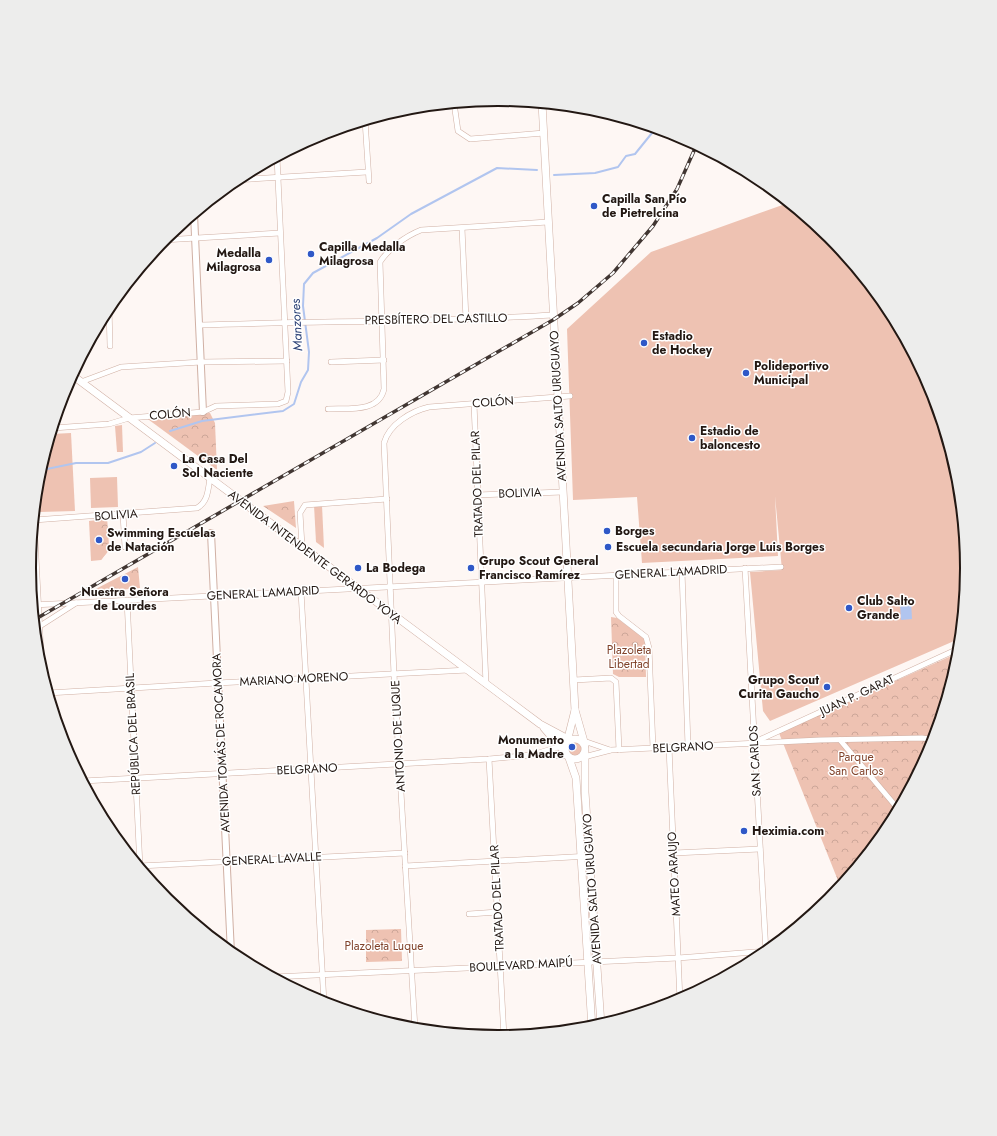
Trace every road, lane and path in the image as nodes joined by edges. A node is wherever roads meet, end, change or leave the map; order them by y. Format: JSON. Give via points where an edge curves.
{"nodes":[{"id":1,"x":455,"y":107,"type":"edge"},
{"id":2,"x":542,"y":107,"type":"edge"},
{"id":3,"x":365,"y":125,"type":"edge"},
{"id":4,"x":544,"y":133,"type":"junction"},
{"id":5,"x":277,"y":162,"type":"edge"},
{"id":6,"x":367,"y":172,"type":"junction"},
{"id":7,"x":278,"y":178,"type":"junction"},
{"id":8,"x":248,"y":179,"type":"edge"},
{"id":9,"x":368,"y":181,"type":"dead end"},
{"id":10,"x":194,"y":220,"type":"edge"},
{"id":11,"x":548,"y":222,"type":"junction"},
{"id":12,"x":462,"y":228,"type":"junction"},
{"id":13,"x":280,"y":234,"type":"junction"},
{"id":14,"x":195,"y":238,"type":"junction"},
{"id":15,"x":173,"y":239,"type":"edge"},
{"id":16,"x":553,"y":315,"type":"junction"},
{"id":17,"x":109,"y":320,"type":"edge"},
{"id":18,"x":383,"y":320,"type":"junction"},
{"id":19,"x":466,"y":320,"type":"junction"},
{"id":20,"x":286,"y":322,"type":"junction"},
{"id":21,"x":200,"y":326,"type":"junction"},
{"id":22,"x":110,"y":346,"type":"dead end"},
{"id":23,"x":384,"y":360,"type":"junction"},
{"id":24,"x":287,"y":361,"type":"junction"},
{"id":25,"x":201,"y":362,"type":"junction"},
{"id":26,"x":332,"y":362,"type":"dead end"},
{"id":27,"x":77,"y":379,"type":"edge"},
{"id":28,"x":81,"y":382,"type":"junction"},
{"id":29,"x":570,"y":396,"type":"dead end"},
{"id":30,"x":558,"y":397,"type":"junction"},
{"id":31,"x":474,"y":404,"type":"junction"},
{"id":32,"x":328,"y":409,"type":"dead end"},
{"id":33,"x":203,"y":412,"type":"junction"},
{"id":34,"x":129,"y":418,"type":"junction"},
{"id":35,"x":58,"y":428,"type":"edge"},
{"id":36,"x":384,"y":443,"type":"joint"},
{"id":37,"x":210,"y":478,"type":"junction"},
{"id":38,"x":563,"y":492,"type":"junction"},
{"id":39,"x":478,"y":495,"type":"junction"},
{"id":40,"x":387,"y":499,"type":"junction"},
{"id":41,"x":123,"y":514,"type":"junction"},
{"id":42,"x":39,"y":519,"type":"edge"},
{"id":43,"x":211,"y":533,"type":"dead end"},
{"id":44,"x":302,"y":546,"type":"junction"},
{"id":45,"x":125,"y":547,"type":"dead end"},
{"id":46,"x":782,"y":567,"type":"dead end"},
{"id":47,"x":745,"y":568,"type":"junction"},
{"id":48,"x":682,"y":571,"type":"junction"},
{"id":49,"x":616,"y":575,"type":"junction"},
{"id":50,"x":567,"y":578,"type":"junction"},
{"id":51,"x":481,"y":582,"type":"junction"},
{"id":52,"x":390,"y":586,"type":"junction"},
{"id":53,"x":358,"y":588,"type":"junction"},
{"id":54,"x":302,"y":591,"type":"junction"},
{"id":55,"x":213,"y":596,"type":"junction"},
{"id":56,"x":127,"y":600,"type":"junction"},
{"id":57,"x":76,"y":603,"type":"junction"},
{"id":58,"x":38,"y":605,"type":"edge"},
{"id":59,"x":392,"y":614,"type":"junction"},
{"id":60,"x":40,"y":626,"type":"edge"},
{"id":61,"x":953,"y":651,"type":"edge"},
{"id":62,"x":468,"y":670,"type":"junction"},
{"id":63,"x":394,"y":674,"type":"junction"},
{"id":64,"x":306,"y":678,"type":"junction"},
{"id":65,"x":574,"y":680,"type":"junction"},
{"id":66,"x":217,"y":682,"type":"junction"},
{"id":67,"x":486,"y":684,"type":"junction"},
{"id":68,"x":131,"y":688,"type":"junction"},
{"id":69,"x":53,"y":693,"type":"edge"},
{"id":70,"x":575,"y":710,"type":"junction"},
{"id":71,"x":540,"y":724,"type":"junction"},
{"id":72,"x":928,"y":738,"type":"edge"},
{"id":73,"x":840,"y":740,"type":"junction"},
{"id":74,"x":754,"y":742,"type":"junction"},
{"id":75,"x":688,"y":746,"type":"junction"},
{"id":76,"x":566,"y":747,"type":"junction"},
{"id":77,"x":669,"y":747,"type":"junction"},
{"id":78,"x":653,"y":748,"type":"junction"},
{"id":79,"x":583,"y":749,"type":"junction"},
{"id":80,"x":611,"y":750,"type":"junction"},
{"id":81,"x":619,"y":750,"type":"junction"},
{"id":82,"x":531,"y":755,"type":"junction"},
{"id":83,"x":489,"y":759,"type":"junction"},
{"id":84,"x":400,"y":764,"type":"junction"},
{"id":85,"x":311,"y":769,"type":"junction"},
{"id":86,"x":222,"y":774,"type":"junction"},
{"id":87,"x":135,"y":778,"type":"junction"},
{"id":88,"x":88,"y":781,"type":"edge"},
{"id":89,"x":895,"y":805,"type":"edge"},
{"id":90,"x":760,"y":849,"type":"junction"},
{"id":91,"x":404,"y":853,"type":"junction"},
{"id":92,"x":674,"y":853,"type":"junction"},
{"id":93,"x":316,"y":856,"type":"junction"},
{"id":94,"x":590,"y":856,"type":"junction"},
{"id":95,"x":582,"y":857,"type":"junction"},
{"id":96,"x":139,"y":858,"type":"edge"},
{"id":97,"x":227,"y":860,"type":"junction"},
{"id":98,"x":495,"y":861,"type":"junction"},
{"id":99,"x":146,"y":866,"type":"edge"},
{"id":100,"x":405,"y":866,"type":"junction"},
{"id":101,"x":498,"y":912,"type":"junction"},
{"id":102,"x":469,"y":914,"type":"dead end"},
{"id":103,"x":231,"y":945,"type":"edge"},
{"id":104,"x":767,"y":945,"type":"edge"},
{"id":105,"x":755,"y":953,"type":"edge"},
{"id":106,"x":678,"y":958,"type":"junction"},
{"id":107,"x":587,"y":962,"type":"junction"},
{"id":108,"x":596,"y":962,"type":"junction"},
{"id":109,"x":501,"y":966,"type":"junction"},
{"id":110,"x":411,"y":970,"type":"junction"},
{"id":111,"x":322,"y":974,"type":"junction"},
{"id":112,"x":281,"y":976,"type":"edge"},
{"id":113,"x":680,"y":993,"type":"edge"},
{"id":114,"x":323,"y":996,"type":"edge"},
{"id":115,"x":601,"y":1019,"type":"edge"},
{"id":116,"x":591,"y":1021,"type":"edge"},
{"id":117,"x":414,"y":1023,"type":"edge"},
{"id":118,"x":504,"y":1030,"type":"edge"}],
"edges":[{"from":1,"to":4,"type":"street","via":[[458,131],[470,139]]},
{"from":2,"to":4,"type":"main road","name":"AVENIDA SALTO URUGUAYO"},
{"from":3,"to":6,"type":"street"},
{"from":4,"to":11,"type":"main road","name":"AVENIDA SALTO URUGUAYO"},
{"from":5,"to":7,"type":"street"},
{"from":6,"to":7,"type":"street"},
{"from":6,"to":9,"type":"street"},
{"from":7,"to":8,"type":"street"},
{"from":7,"to":13,"type":"street"},
{"from":10,"to":14,"type":"street"},
{"from":11,"to":12,"type":"street"},
{"from":11,"to":16,"type":"main road","name":"AVENIDA SALTO URUGUAYO"},
{"from":12,"to":18,"type":"street","via":[[421,230],[384,255],[380,262]]},
{"from":12,"to":19,"type":"street"},
{"from":13,"to":14,"type":"street"},
{"from":13,"to":20,"type":"street"},
{"from":14,"to":15,"type":"street"},
{"from":14,"to":21,"type":"street"},
{"from":16,"to":19,"type":"street","name":"PRESBÍTERO DEL CASTILLO"},
{"from":16,"to":30,"type":"main road","name":"AVENIDA SALTO URUGUAYO"},
{"from":17,"to":22,"type":"street"},
{"from":18,"to":19,"type":"street","name":"PRESBÍTERO DEL CASTILLO"},
{"from":18,"to":20,"type":"street","name":"PRESBÍTERO DEL CASTILLO"},
{"from":18,"to":23,"type":"street"},
{"from":20,"to":21,"type":"street"},
{"from":20,"to":24,"type":"street"},
{"from":21,"to":25,"type":"street"},
{"from":23,"to":26,"type":"street"},
{"from":23,"to":32,"type":"street","via":[[384,389],[379,402],[369,407]]},
{"from":24,"to":25,"type":"street"},
{"from":24,"to":33,"type":"street","name":"COLÓN","via":[[286,401],[278,404],[216,406]]},
{"from":25,"to":28,"type":"street","via":[[121,367]]},
{"from":25,"to":33,"type":"street"},
{"from":27,"to":28,"type":"main road","name":"AVENIDA INTENDENTE GERARDO YOYA"},
{"from":28,"to":34,"type":"main road","name":"AVENIDA INTENDENTE GERARDO YOYA"},
{"from":29,"to":30,"type":"street","name":"COLÓN"},
{"from":30,"to":31,"type":"street","name":"COLÓN"},
{"from":30,"to":38,"type":"main road","name":"AVENIDA SALTO URUGUAYO"},
{"from":31,"to":36,"type":"street","name":"COLÓN","via":[[420,409],[395,424]]},
{"from":31,"to":39,"type":"street","name":"TRATADO DEL PILAR"},
{"from":33,"to":34,"type":"street","name":"COLÓN"},
{"from":34,"to":35,"type":"street","name":"COLÓN","via":[[109,424]]},
{"from":34,"to":37,"type":"main road","name":"AVENIDA INTENDENTE GERARDO YOYA"},
{"from":36,"to":40,"type":"street","name":"ANTONIO DE LUQUE"},
{"from":37,"to":41,"type":"street","name":"BOLIVIA","via":[[202,506]]},
{"from":37,"to":44,"type":"main road","name":"AVENIDA INTENDENTE GERARDO YOYA"},
{"from":38,"to":39,"type":"street","name":"BOLIVIA"},
{"from":38,"to":50,"type":"main road","name":"AVENIDA SALTO URUGUAYO"},
{"from":39,"to":51,"type":"street","name":"TRATADO DEL PILAR"},
{"from":40,"to":44,"type":"street","via":[[305,505],[300,513]]},
{"from":40,"to":52,"type":"street","name":"ANTONIO DE LUQUE"},
{"from":41,"to":42,"type":"street","name":"BOLIVIA"},
{"from":41,"to":45,"type":"street"},
{"from":43,"to":55,"type":"street","name":"AVENIDA TOMÁS DE ROCAMORA"},
{"from":44,"to":53,"type":"main road","name":"AVENIDA INTENDENTE GERARDO YOYA"},
{"from":46,"to":47,"type":"street","name":"GENERAL LAMADRID"},
{"from":47,"to":48,"type":"street","name":"GENERAL LAMADRID"},
{"from":47,"to":74,"type":"street","name":"SAN CARLOS"},
{"from":48,"to":49,"type":"street","name":"GENERAL LAMADRID"},
{"from":48,"to":75,"type":"street"},
{"from":49,"to":50,"type":"street","name":"GENERAL LAMADRID"},
{"from":49,"to":78,"type":"street","via":[[616,612],[646,637],[649,648]]},
{"from":50,"to":51,"type":"street","name":"GENERAL LAMADRID"},
{"from":50,"to":65,"type":"main road","name":"AVENIDA SALTO URUGUAYO"},
{"from":51,"to":52,"type":"street","name":"GENERAL LAMADRID"},
{"from":51,"to":67,"type":"street","name":"TRATADO DEL PILAR"},
{"from":52,"to":53,"type":"street","name":"GENERAL LAMADRID"},
{"from":52,"to":59,"type":"street","name":"ANTONIO DE LUQUE"},
{"from":53,"to":54,"type":"street","name":"GENERAL LAMADRID"},
{"from":53,"to":59,"type":"main road","name":"AVENIDA INTENDENTE GERARDO YOYA"},
{"from":54,"to":55,"type":"street","name":"GENERAL LAMADRID"},
{"from":54,"to":64,"type":"street"},
{"from":55,"to":56,"type":"street","name":"GENERAL LAMADRID"},
{"from":55,"to":66,"type":"street","name":"AVENIDA TOMÁS DE ROCAMORA"},
{"from":56,"to":57,"type":"street","name":"GENERAL LAMADRID"},
{"from":56,"to":68,"type":"street","name":"REPÚBLICA DEL BRASIL"},
{"from":57,"to":58,"type":"street","name":"GENERAL LAMADRID"},
{"from":57,"to":60,"type":"street"},
{"from":59,"to":62,"type":"main road","name":"AVENIDA INTENDENTE GERARDO YOYA"},
{"from":59,"to":63,"type":"street","name":"ANTONIO DE LUQUE"},
{"from":61,"to":74,"type":"street","name":"JUAN P. GARAT"},
{"from":62,"to":63,"type":"street","name":"MARIANO MORENO"},
{"from":62,"to":67,"type":"main road","name":"AVENIDA INTENDENTE GERARDO YOYA"},
{"from":63,"to":64,"type":"street","name":"MARIANO MORENO"},
{"from":63,"to":84,"type":"street","name":"ANTONIO DE LUQUE"},
{"from":64,"to":66,"type":"street","name":"MARIANO MORENO"},
{"from":64,"to":85,"type":"street"},
{"from":65,"to":70,"type":"main road","name":"AVENIDA SALTO URUGUAYO"},
{"from":65,"to":81,"type":"street","via":[[611,678],[616,682]]},
{"from":66,"to":68,"type":"street","name":"MARIANO MORENO"},
{"from":66,"to":86,"type":"street","name":"AVENIDA TOMÁS DE ROCAMORA"},
{"from":67,"to":71,"type":"main road","name":"AVENIDA INTENDENTE GERARDO YOYA"},
{"from":68,"to":69,"type":"street","name":"MARIANO MORENO"},
{"from":68,"to":87,"type":"street","name":"REPÚBLICA DEL BRASIL"},
{"from":70,"to":76,"type":"main road","name":"AVENIDA SALTO URUGUAYO"},
{"from":70,"to":79,"type":"main road","name":"AVENIDA SALTO URUGUAYO"},
{"from":71,"to":76,"type":"main road","name":"AVENIDA INTENDENTE GERARDO YOYA"},
{"from":71,"to":76,"type":"main road","name":"AVENIDA INTENDENTE GERARDO YOYA"},
{"from":72,"to":73,"type":"street","name":"BELGRANO"},
{"from":73,"to":74,"type":"street","name":"BELGRANO"},
{"from":73,"to":89,"type":"street"},
{"from":74,"to":75,"type":"street","name":"BELGRANO"},
{"from":74,"to":90,"type":"street","name":"SAN CARLOS"},
{"from":75,"to":77,"type":"street","name":"BELGRANO"},
{"from":76,"to":79,"type":"main road"},
{"from":76,"to":79,"type":"main road"},
{"from":76,"to":82,"type":"street","name":"BELGRANO"},
{"from":76,"to":82,"type":"street","name":"BELGRANO"},
{"from":76,"to":95,"type":"main road","name":"AVENIDA SALTO URUGUAYO","via":[[576,778]]},
{"from":77,"to":78,"type":"street","name":"BELGRANO"},
{"from":77,"to":92,"type":"street","name":"MATEO ARAUJO"},
{"from":78,"to":81,"type":"street","name":"BELGRANO"},
{"from":79,"to":80,"type":"street","name":"BELGRANO"},
{"from":79,"to":80,"type":"street","name":"BELGRANO"},
{"from":79,"to":94,"type":"main road","name":"AVENIDA SALTO URUGUAYO"},
{"from":80,"to":81,"type":"street","name":"BELGRANO"},
{"from":82,"to":83,"type":"street","name":"BELGRANO"},
{"from":83,"to":84,"type":"street","name":"BELGRANO"},
{"from":83,"to":98,"type":"street","name":"TRATADO DEL PILAR"},
{"from":84,"to":85,"type":"street","name":"BELGRANO"},
{"from":84,"to":91,"type":"street","name":"ANTONIO DE LUQUE"},
{"from":85,"to":86,"type":"street","name":"BELGRANO"},
{"from":85,"to":93,"type":"street"},
{"from":86,"to":87,"type":"street","name":"BELGRANO"},
{"from":86,"to":97,"type":"street","name":"AVENIDA TOMÁS DE ROCAMORA"},
{"from":87,"to":88,"type":"street","name":"BELGRANO"},
{"from":87,"to":96,"type":"street","name":"REPÚBLICA DEL BRASIL"},
{"from":90,"to":92,"type":"street"},
{"from":90,"to":104,"type":"street","name":"SAN CARLOS"},
{"from":91,"to":93,"type":"street","name":"GENERAL LAVALLE"},
{"from":91,"to":100,"type":"street","name":"ANTONIO DE LUQUE"},
{"from":92,"to":106,"type":"street","name":"MATEO ARAUJO"},
{"from":93,"to":97,"type":"street","name":"GENERAL LAVALLE"},
{"from":93,"to":111,"type":"street"},
{"from":94,"to":95,"type":"street"},
{"from":94,"to":108,"type":"main road","name":"AVENIDA SALTO URUGUAYO"},
{"from":95,"to":98,"type":"street"},
{"from":95,"to":107,"type":"main road","name":"AVENIDA SALTO URUGUAYO"},
{"from":97,"to":99,"type":"street","name":"GENERAL LAVALLE"},
{"from":97,"to":103,"type":"street","name":"AVENIDA TOMÁS DE ROCAMORA"},
{"from":98,"to":100,"type":"street"},
{"from":98,"to":101,"type":"street","name":"TRATADO DEL PILAR"},
{"from":100,"to":110,"type":"street","name":"ANTONIO DE LUQUE"},
{"from":101,"to":102,"type":"street"},
{"from":101,"to":109,"type":"street","name":"TRATADO DEL PILAR"},
{"from":105,"to":106,"type":"street","name":"BOULEVARD MAIPÚ"},
{"from":106,"to":108,"type":"street","name":"BOULEVARD MAIPÚ"},
{"from":106,"to":113,"type":"street","name":"MATEO ARAUJO"},
{"from":107,"to":108,"type":"street","name":"BOULEVARD MAIPÚ"},
{"from":107,"to":109,"type":"street","name":"BOULEVARD MAIPÚ"},
{"from":107,"to":116,"type":"main road","name":"AVENIDA SALTO URUGUAYO"},
{"from":108,"to":115,"type":"main road","name":"AVENIDA SALTO URUGUAYO"},
{"from":109,"to":110,"type":"street","name":"BOULEVARD MAIPÚ"},
{"from":109,"to":118,"type":"street","name":"TRATADO DEL PILAR"},
{"from":110,"to":111,"type":"street","name":"BOULEVARD MAIPÚ"},
{"from":110,"to":117,"type":"street","name":"ANTONIO DE LUQUE"},
{"from":111,"to":112,"type":"street","name":"BOULEVARD MAIPÚ"},
{"from":111,"to":114,"type":"street"}]}
